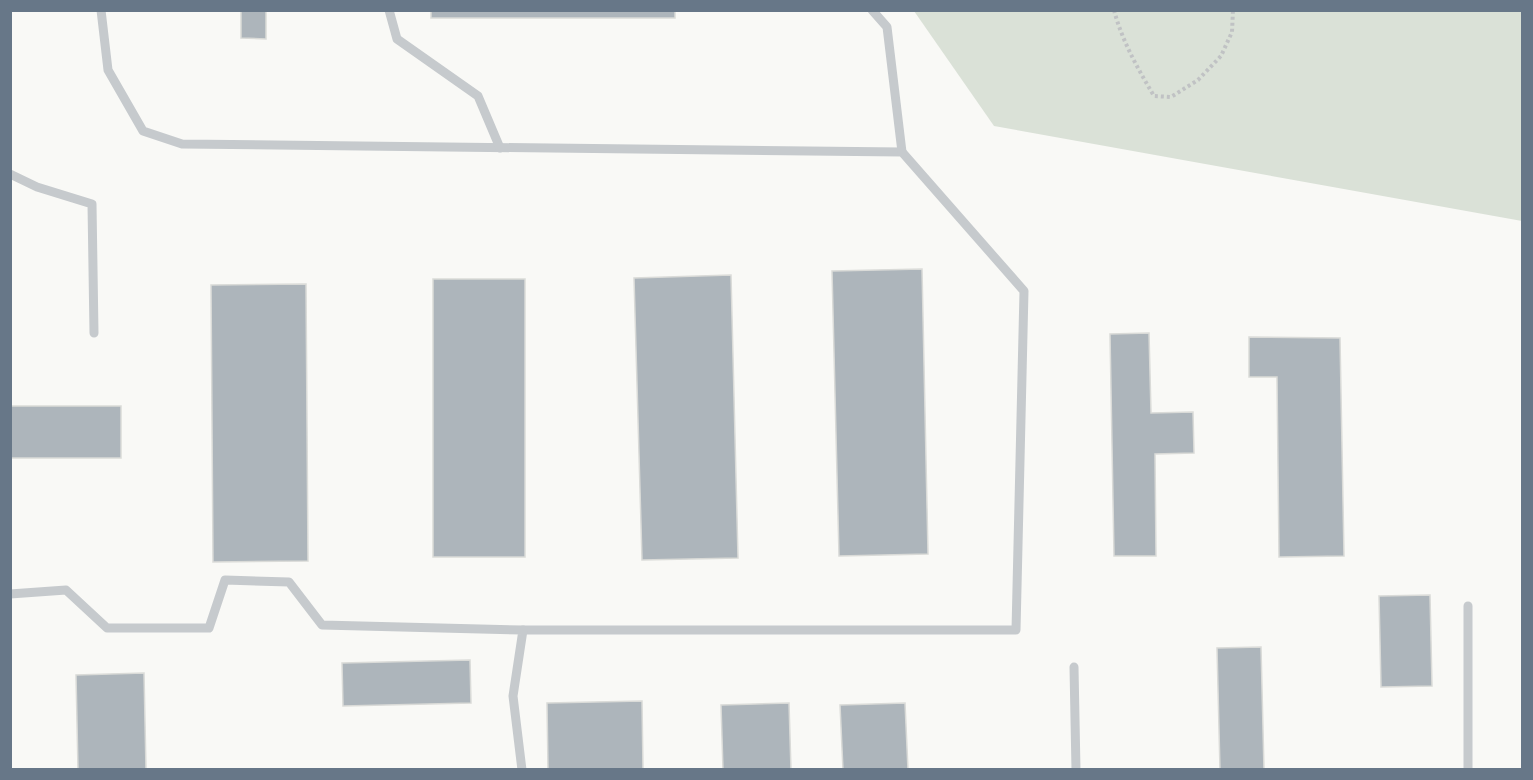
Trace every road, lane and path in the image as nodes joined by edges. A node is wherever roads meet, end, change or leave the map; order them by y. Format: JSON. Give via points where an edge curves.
{"nodes":[{"id":1,"x":101,"y":10,"type":"edge"},
{"id":2,"x":389,"y":10,"type":"edge"},
{"id":3,"x":872,"y":10,"type":"edge"},
{"id":4,"x":1114,"y":10,"type":"edge"},
{"id":5,"x":1233,"y":10,"type":"edge"},
{"id":6,"x":500,"y":148,"type":"junction"},
{"id":7,"x":902,"y":152,"type":"junction"},
{"id":8,"x":10,"y":174,"type":"edge"},
{"id":9,"x":94,"y":333,"type":"dead end"},
{"id":10,"x":10,"y":594,"type":"edge"},
{"id":11,"x":1468,"y":606,"type":"dead end"},
{"id":12,"x":523,"y":630,"type":"junction"},
{"id":13,"x":1074,"y":667,"type":"dead end"},
{"id":14,"x":522,"y":770,"type":"edge"},
{"id":15,"x":1076,"y":770,"type":"edge"},
{"id":16,"x":1468,"y":770,"type":"edge"}],
"edges":[{"from":1,"to":6,"type":"lane","via":[[108,70],[143,131],[182,144]]},
{"from":2,"to":6,"type":"lane","via":[[397,39],[478,96]]},
{"from":3,"to":7,"type":"lane","via":[[887,27]]},
{"from":4,"to":5,"type":"path","via":[[1130,53],[1154,96],[1171,97],[1198,80],[1221,56],[1232,32]]},
{"from":6,"to":7,"type":"lane"},
{"from":7,"to":12,"type":"lane","via":[[1024,291],[1016,630]]},
{"from":8,"to":9,"type":"lane","via":[[92,204]]},
{"from":10,"to":12,"type":"lane","via":[[66,590],[107,628],[209,628],[225,580],[289,582],[322,625]]},
{"from":11,"to":16,"type":"lane"},
{"from":12,"to":14,"type":"lane","via":[[513,696]]},
{"from":13,"to":15,"type":"lane"}]}
